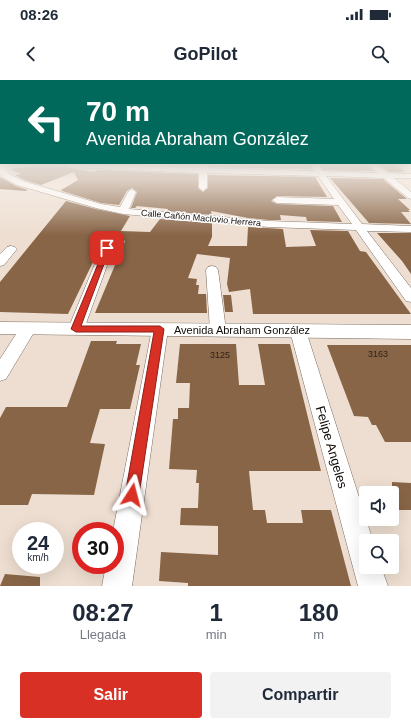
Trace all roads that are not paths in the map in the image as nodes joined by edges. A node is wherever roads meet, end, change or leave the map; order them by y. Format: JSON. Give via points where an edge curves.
{"nodes":[{"id":1,"x":36,"y":188,"type":"edge"},
{"id":2,"x":330,"y":188,"type":"edge"},
{"id":3,"x":401,"y":188,"type":"edge"},
{"id":4,"x":132,"y":192,"type":"dead end"},
{"id":5,"x":411,"y":196,"type":"edge"},
{"id":6,"x":277,"y":200,"type":"dead end"},
{"id":7,"x":341,"y":202,"type":"junction"},
{"id":8,"x":123,"y":211,"type":"junction"},
{"id":9,"x":359,"y":227,"type":"junction"},
{"id":10,"x":411,"y":229,"type":"edge"},
{"id":11,"x":107,"y":248,"type":"dead end"},
{"id":12,"x":11,"y":249,"type":"dead end"},
{"id":13,"x":0,"y":262,"type":"edge"},
{"id":14,"x":212,"y":270,"type":"dead end"},
{"id":15,"x":411,"y":298,"type":"edge"},
{"id":16,"x":0,"y":328,"type":"edge"},
{"id":17,"x":28,"y":329,"type":"junction"},
{"id":18,"x":76,"y":329,"type":"junction"},
{"id":19,"x":160,"y":329,"type":"junction"},
{"id":20,"x":218,"y":330,"type":"junction"},
{"id":21,"x":298,"y":330,"type":"junction"},
{"id":22,"x":411,"y":332,"type":"edge"},
{"id":23,"x":0,"y":374,"type":"edge"},
{"id":24,"x":359,"y":540,"type":"edge"},
{"id":25,"x":369,"y":574,"type":"edge"},
{"id":26,"x":118,"y":586,"type":"edge"},
{"id":27,"x":372,"y":586,"type":"edge"}],
"edges":[{"from":1,"to":8,"type":"street","name":"Calle Cañón Maclovio Herrera"},
{"from":2,"to":7,"type":"street"},
{"from":3,"to":5,"type":"street"},
{"from":4,"to":8,"type":"street"},
{"from":6,"to":7,"type":"street"},
{"from":7,"to":9,"type":"street"},
{"from":8,"to":9,"type":"street","name":"Calle Cañón Maclovio Herrera","via":[[269,224]]},
{"from":9,"to":10,"type":"street","name":"Calle Cañón Maclovio Herrera"},
{"from":9,"to":15,"type":"street"},
{"from":11,"to":18,"type":"street"},
{"from":12,"to":13,"type":"street"},
{"from":14,"to":20,"type":"street"},
{"from":16,"to":17,"type":"main road","name":"Avenida Abraham González"},
{"from":17,"to":18,"type":"main road","name":"Avenida Abraham González"},
{"from":17,"to":23,"type":"street"},
{"from":18,"to":19,"type":"main road","name":"Avenida Abraham González"},
{"from":19,"to":20,"type":"main road","name":"Avenida Abraham González"},
{"from":19,"to":26,"type":"street"},
{"from":20,"to":21,"type":"main road","name":"Avenida Abraham González"},
{"from":21,"to":22,"type":"main road","name":"Avenida Abraham González"},
{"from":21,"to":24,"type":"street","name":"Felipe Angeles"},
{"from":25,"to":27,"type":"street"}]}
